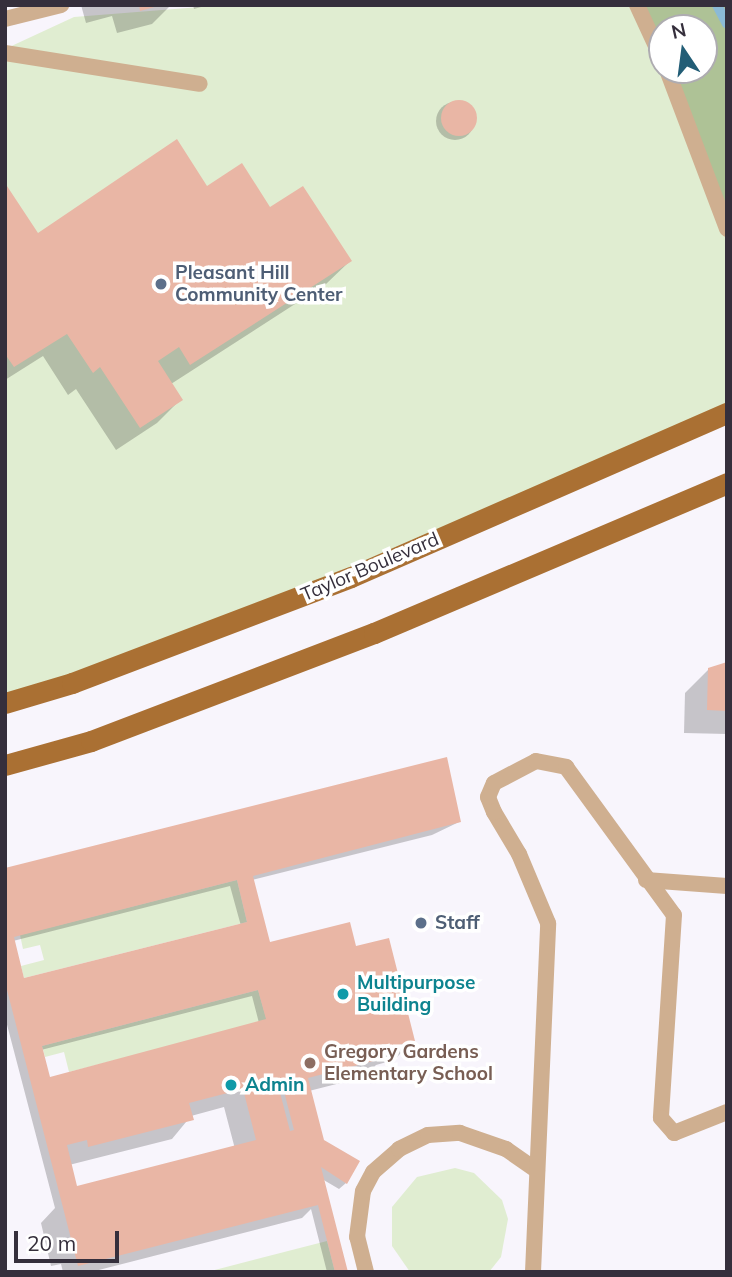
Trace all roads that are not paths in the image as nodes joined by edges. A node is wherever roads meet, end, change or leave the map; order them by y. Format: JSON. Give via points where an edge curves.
{"nodes":[{"id":1,"x":61,"y":5,"type":"edge"},
{"id":2,"x":637,"y":5,"type":"edge"},
{"id":3,"x":5,"y":19,"type":"edge"},
{"id":4,"x":648,"y":28,"type":"edge"},
{"id":5,"x":5,"y":53,"type":"edge"},
{"id":6,"x":672,"y":84,"type":"edge"},
{"id":7,"x":200,"y":85,"type":"dead end"},
{"id":8,"x":727,"y":229,"type":"edge"},
{"id":9,"x":727,"y":413,"type":"edge"},
{"id":10,"x":727,"y":483,"type":"edge"},
{"id":11,"x":5,"y":703,"type":"edge"},
{"id":12,"x":5,"y":765,"type":"edge"},
{"id":13,"x":646,"y":880,"type":"junction"},
{"id":14,"x":727,"y":886,"type":"edge"},
{"id":15,"x":727,"y":1112,"type":"edge"},
{"id":16,"x":537,"y":1171,"type":"junction"},
{"id":17,"x":366,"y":1272,"type":"edge"},
{"id":18,"x":533,"y":1272,"type":"edge"}],
"edges":[{"from":1,"to":3,"type":"lane"},
{"from":2,"to":4,"type":"lane"},
{"from":5,"to":7,"type":"lane"},
{"from":6,"to":8,"type":"lane"},
{"from":9,"to":11,"type":"main road","name":"Taylor Boulevard","via":[[351,577],[72,683]]},
{"from":10,"to":12,"type":"main road","via":[[374,633],[91,741]]},
{"from":13,"to":14,"type":"lane"},
{"from":13,"to":15,"type":"lane","via":[[674,915],[660,1118],[674,1133]]},
{"from":13,"to":16,"type":"lane","via":[[566,767],[536,761],[494,783],[488,797],[548,923]]},
{"from":16,"to":17,"type":"lane","via":[[506,1149],[460,1133],[428,1135],[399,1149],[373,1172],[363,1191],[357,1237]]},
{"from":16,"to":18,"type":"lane"}]}
